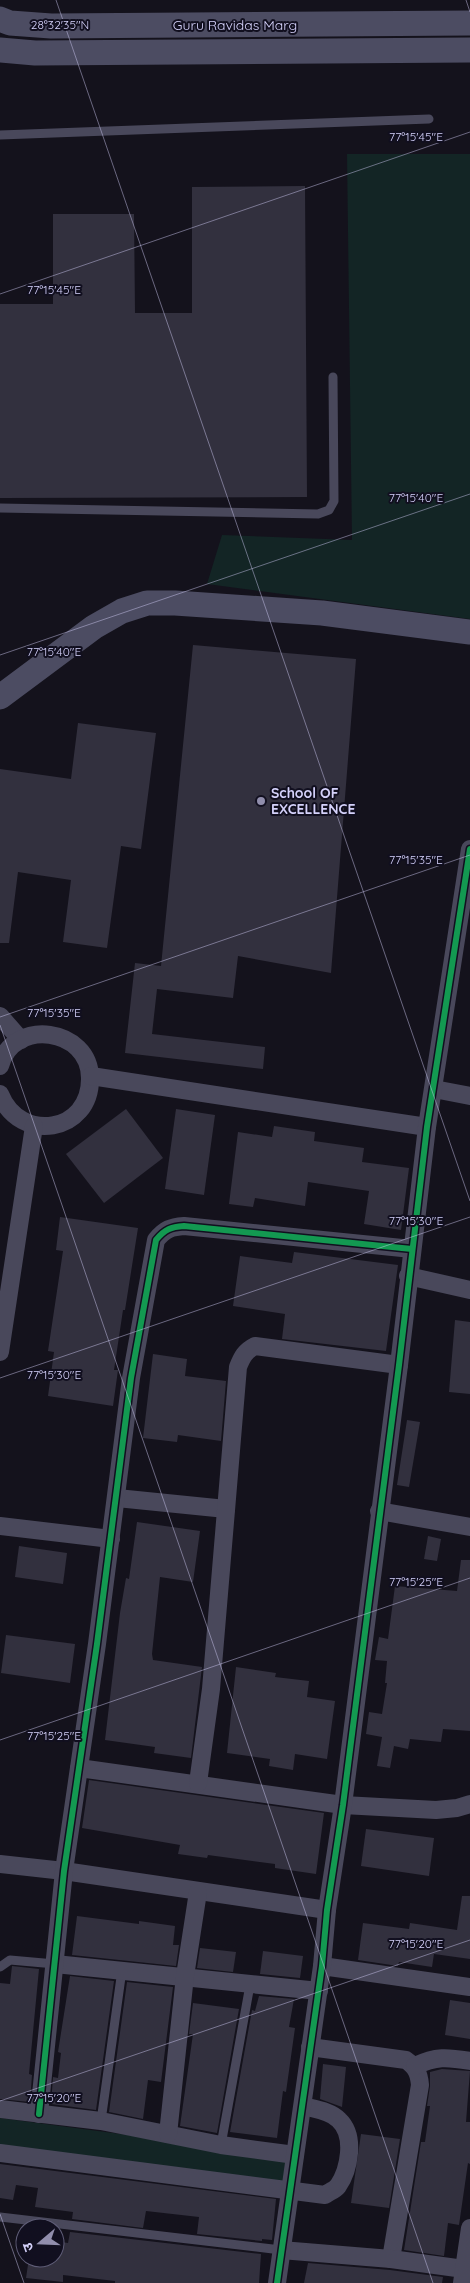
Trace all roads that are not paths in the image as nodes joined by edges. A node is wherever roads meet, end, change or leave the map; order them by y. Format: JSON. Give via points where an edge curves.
{"nodes":[{"id":1,"x":0,"y":20,"type":"edge"},
{"id":2,"x":470,"y":23,"type":"edge"},
{"id":3,"x":0,"y":50,"type":"edge"},
{"id":4,"x":470,"y":50,"type":"edge"},
{"id":5,"x":428,"y":119,"type":"dead end"},
{"id":6,"x":0,"y":135,"type":"edge"},
{"id":7,"x":333,"y":377,"type":"dead end"},
{"id":8,"x":0,"y":508,"type":"edge"},
{"id":9,"x":470,"y":632,"type":"edge"},
{"id":10,"x":0,"y":698,"type":"edge"},
{"id":11,"x":470,"y":849,"type":"edge"},
{"id":12,"x":466,"y":915,"type":"edge"},
{"id":13,"x":0,"y":1016,"type":"edge"},
{"id":14,"x":20,"y":1040,"type":"junction"},
{"id":15,"x":0,"y":1066,"type":"edge"},
{"id":16,"x":90,"y":1076,"type":"junction"},
{"id":17,"x":434,"y":1089,"type":"junction"},
{"id":18,"x":0,"y":1094,"type":"edge"},
{"id":19,"x":470,"y":1096,"type":"edge"},
{"id":20,"x":34,"y":1126,"type":"junction"},
{"id":21,"x":426,"y":1127,"type":"junction"},
{"id":22,"x":412,"y":1249,"type":"junction"},
{"id":23,"x":5,"y":1273,"type":"edge"},
{"id":24,"x":408,"y":1276,"type":"junction"},
{"id":25,"x":470,"y":1290,"type":"edge"},
{"id":26,"x":0,"y":1352,"type":"edge"},
{"id":27,"x":399,"y":1365,"type":"junction"},
{"id":28,"x":116,"y":1498,"type":"junction"},
{"id":29,"x":226,"y":1509,"type":"junction"},
{"id":30,"x":379,"y":1511,"type":"junction"},
{"id":31,"x":0,"y":1526,"type":"edge"},
{"id":32,"x":470,"y":1527,"type":"edge"},
{"id":33,"x":111,"y":1538,"type":"junction"},
{"id":34,"x":79,"y":1768,"type":"junction"},
{"id":35,"x":198,"y":1783,"type":"junction"},
{"id":36,"x":470,"y":1804,"type":"edge"},
{"id":37,"x":343,"y":1805,"type":"junction"},
{"id":38,"x":0,"y":1864,"type":"edge"},
{"id":39,"x":64,"y":1871,"type":"junction"},
{"id":40,"x":198,"y":1892,"type":"junction"},
{"id":41,"x":327,"y":1910,"type":"junction"},
{"id":42,"x":55,"y":1964,"type":"junction"},
{"id":43,"x":322,"y":1966,"type":"junction"},
{"id":44,"x":0,"y":1968,"type":"edge"},
{"id":45,"x":122,"y":1970,"type":"junction"},
{"id":46,"x":185,"y":1976,"type":"junction"},
{"id":47,"x":250,"y":1985,"type":"junction"},
{"id":48,"x":470,"y":1987,"type":"edge"},
{"id":49,"x":319,"y":1991,"type":"junction"},
{"id":50,"x":310,"y":2047,"type":"junction"},
{"id":51,"x":470,"y":2062,"type":"edge"},
{"id":52,"x":415,"y":2066,"type":"junction"},
{"id":53,"x":303,"y":2106,"type":"junction"},
{"id":54,"x":0,"y":2109,"type":"edge"},
{"id":55,"x":39,"y":2114,"type":"junction"},
{"id":56,"x":101,"y":2121,"type":"junction"},
{"id":57,"x":168,"y":2134,"type":"junction"},
{"id":58,"x":221,"y":2145,"type":"junction"},
{"id":59,"x":0,"y":2153,"type":"edge"},
{"id":60,"x":295,"y":2155,"type":"junction"},
{"id":61,"x":290,"y":2190,"type":"junction"},
{"id":62,"x":0,"y":2217,"type":"edge"},
{"id":63,"x":470,"y":2228,"type":"edge"},
{"id":64,"x":282,"y":2250,"type":"junction"},
{"id":65,"x":391,"y":2259,"type":"junction"},
{"id":66,"x":463,"y":2276,"type":"edge"},
{"id":67,"x":277,"y":2283,"type":"edge"}],
"edges":[{"from":1,"to":2,"type":"main road","name":"Guru Ravidas Marg","via":[[51,26]]},
{"from":3,"to":4,"type":"main road","name":"Guru Ravidas Marg","via":[[35,53]]},
{"from":5,"to":6,"type":"lane"},
{"from":7,"to":8,"type":"lane","via":[[334,501],[328,510],[318,514]]},
{"from":9,"to":10,"type":"main road","via":[[322,613],[147,603],[122,611],[94,627]]},
{"from":11,"to":12,"type":"street"},
{"from":12,"to":17,"type":"street"},
{"from":13,"to":14,"type":"street"},
{"from":14,"to":15,"type":"street","via":[[9,1049]]},
{"from":14,"to":16,"type":"street","via":[[46,1033],[71,1042],[84,1058]]},
{"from":16,"to":20,"type":"street","via":[[90,1090],[77,1114],[53,1126]]},
{"from":16,"to":21,"type":"street"},
{"from":17,"to":19,"type":"street"},
{"from":17,"to":21,"type":"street"},
{"from":18,"to":20,"type":"street","via":[[13,1115]]},
{"from":20,"to":23,"type":"street"},
{"from":21,"to":22,"type":"street"},
{"from":22,"to":24,"type":"street"},
{"from":22,"to":28,"type":"street","via":[[184,1226],[164,1230],[152,1251]]},
{"from":23,"to":26,"type":"street"},
{"from":24,"to":25,"type":"street"},
{"from":24,"to":27,"type":"street"},
{"from":27,"to":29,"type":"street","via":[[266,1347],[248,1349],[238,1367]]},
{"from":27,"to":30,"type":"street"},
{"from":28,"to":29,"type":"street"},
{"from":28,"to":33,"type":"street"},
{"from":29,"to":35,"type":"street","via":[[211,1689]]},
{"from":30,"to":32,"type":"street"},
{"from":30,"to":37,"type":"street"},
{"from":31,"to":33,"type":"street"},
{"from":33,"to":34,"type":"street"},
{"from":34,"to":35,"type":"street"},
{"from":34,"to":39,"type":"street"},
{"from":35,"to":37,"type":"street"},
{"from":36,"to":37,"type":"street","via":[[436,1810]]},
{"from":37,"to":41,"type":"street"},
{"from":38,"to":39,"type":"street"},
{"from":39,"to":40,"type":"street"},
{"from":39,"to":42,"type":"street"},
{"from":40,"to":41,"type":"street"},
{"from":40,"to":46,"type":"street"},
{"from":41,"to":43,"type":"street"},
{"from":42,"to":44,"type":"lane","via":[[10,1960]]},
{"from":42,"to":45,"type":"street"},
{"from":42,"to":55,"type":"street"},
{"from":43,"to":48,"type":"street"},
{"from":43,"to":49,"type":"street"},
{"from":45,"to":46,"type":"street"},
{"from":45,"to":56,"type":"lane"},
{"from":46,"to":47,"type":"street"},
{"from":46,"to":57,"type":"street"},
{"from":47,"to":49,"type":"street"},
{"from":47,"to":58,"type":"lane"},
{"from":49,"to":50,"type":"street"},
{"from":50,"to":52,"type":"street","via":[[406,2060]]},
{"from":50,"to":53,"type":"street"},
{"from":51,"to":52,"type":"street","via":[[440,2057]]},
{"from":52,"to":65,"type":"street","via":[[420,2085]]},
{"from":53,"to":60,"type":"street"},
{"from":53,"to":61,"type":"street","via":[[339,2120],[347,2132],[349,2144],[346,2169],[337,2188],[325,2195]]},
{"from":54,"to":55,"type":"street"},
{"from":55,"to":56,"type":"street"},
{"from":56,"to":57,"type":"street"},
{"from":57,"to":58,"type":"street"},
{"from":58,"to":60,"type":"street"},
{"from":59,"to":61,"type":"street"},
{"from":60,"to":61,"type":"street"},
{"from":61,"to":64,"type":"street"},
{"from":62,"to":64,"type":"lane"},
{"from":63,"to":66,"type":"street"},
{"from":64,"to":65,"type":"street"},
{"from":64,"to":67,"type":"street"},
{"from":65,"to":66,"type":"street"}]}
